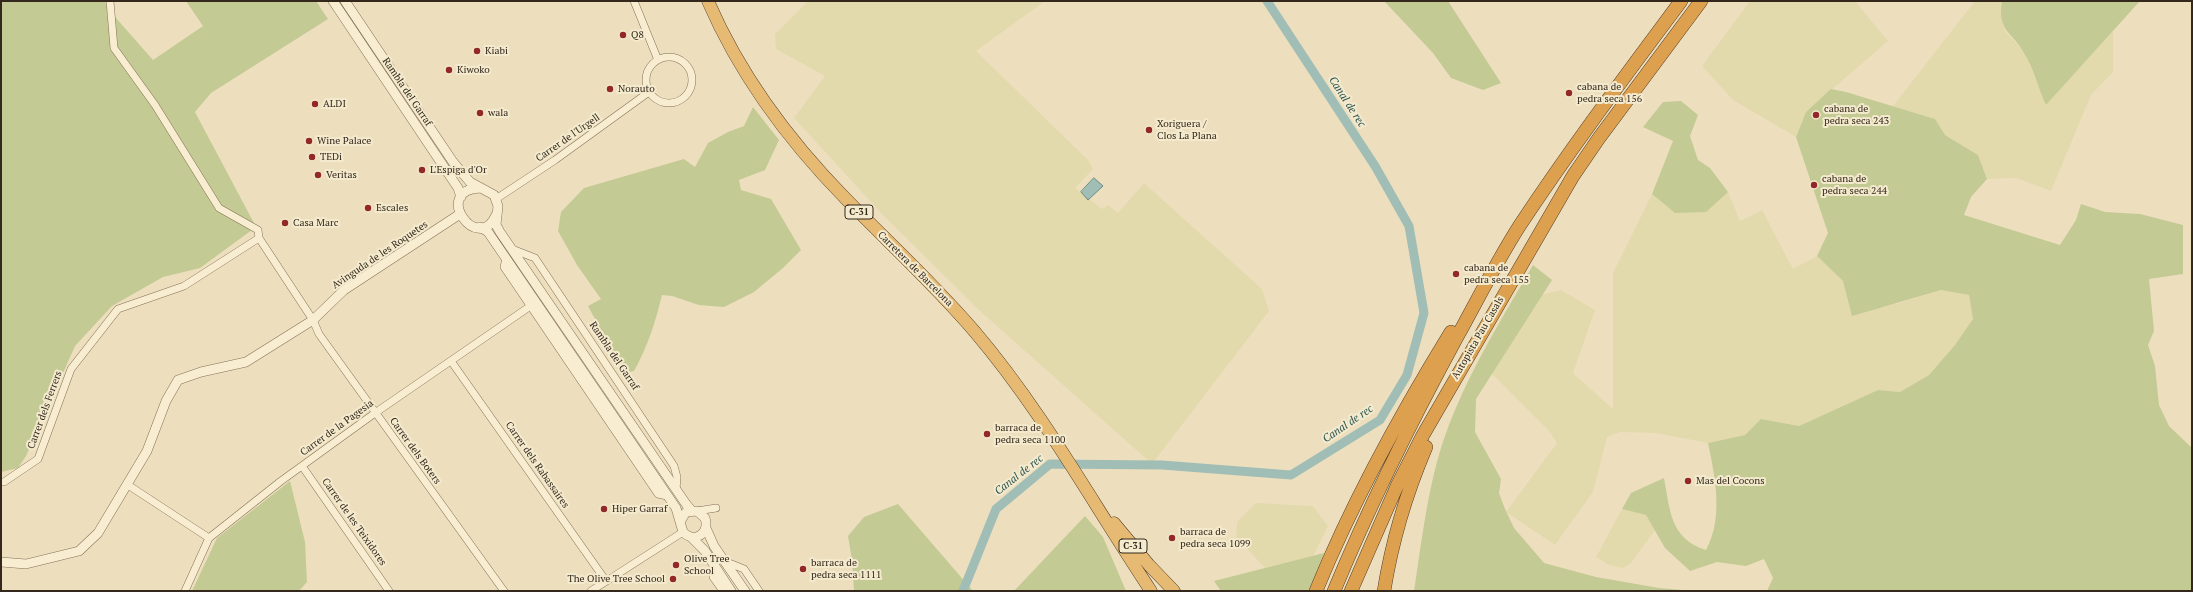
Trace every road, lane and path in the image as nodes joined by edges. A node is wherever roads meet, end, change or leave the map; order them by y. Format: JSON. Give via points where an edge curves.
{"nodes":[{"id":1,"x":333,"y":1,"type":"edge"},
{"id":2,"x":345,"y":1,"type":"edge"},
{"id":3,"x":634,"y":1,"type":"edge"},
{"id":4,"x":708,"y":1,"type":"edge"},
{"id":5,"x":1681,"y":1,"type":"edge"},
{"id":6,"x":1701,"y":1,"type":"edge"},
{"id":7,"x":111,"y":4,"type":"edge"},
{"id":8,"x":658,"y":60,"type":"junction"},
{"id":9,"x":650,"y":92,"type":"junction"},
{"id":10,"x":480,"y":188,"type":"junction"},
{"id":11,"x":461,"y":198,"type":"junction"},
{"id":12,"x":496,"y":199,"type":"junction"},
{"id":13,"x":497,"y":213,"type":"junction"},
{"id":14,"x":460,"y":214,"type":"junction"},
{"id":15,"x":480,"y":227,"type":"junction"},
{"id":16,"x":259,"y":238,"type":"junction"},
{"id":17,"x":512,"y":249,"type":"junction"},
{"id":18,"x":506,"y":258,"type":"junction"},
{"id":19,"x":1484,"y":286,"type":"junction"},
{"id":20,"x":529,"y":307,"type":"junction"},
{"id":21,"x":313,"y":320,"type":"junction"},
{"id":22,"x":451,"y":361,"type":"junction"},
{"id":23,"x":1463,"y":364,"type":"junction"},
{"id":24,"x":375,"y":413,"type":"junction"},
{"id":25,"x":302,"y":466,"type":"junction"},
{"id":26,"x":1,"y":482,"type":"edge"},
{"id":27,"x":128,"y":485,"type":"junction"},
{"id":28,"x":676,"y":490,"type":"junction"},
{"id":29,"x":667,"y":496,"type":"junction"},
{"id":30,"x":1093,"y":500,"type":"junction"},
{"id":31,"x":695,"y":511,"type":"junction"},
{"id":32,"x":680,"y":522,"type":"junction"},
{"id":33,"x":706,"y":526,"type":"junction"},
{"id":34,"x":687,"y":535,"type":"junction"},
{"id":35,"x":209,"y":538,"type":"junction"},
{"id":36,"x":724,"y":561,"type":"junction"},
{"id":37,"x":1,"y":562,"type":"edge"},
{"id":38,"x":715,"y":567,"type":"junction"},
{"id":39,"x":606,"y":581,"type":"junction"},
{"id":40,"x":185,"y":591,"type":"edge"},
{"id":41,"x":389,"y":591,"type":"edge"},
{"id":42,"x":504,"y":591,"type":"edge"},
{"id":43,"x":591,"y":591,"type":"edge"},
{"id":44,"x":722,"y":591,"type":"edge"},
{"id":45,"x":731,"y":591,"type":"edge"},
{"id":46,"x":745,"y":591,"type":"edge"},
{"id":47,"x":759,"y":591,"type":"edge"},
{"id":48,"x":1151,"y":591,"type":"edge"},
{"id":49,"x":1174,"y":591,"type":"edge"},
{"id":50,"x":1316,"y":591,"type":"edge"},
{"id":51,"x":1334,"y":591,"type":"edge"},
{"id":52,"x":1350,"y":591,"type":"edge"},
{"id":53,"x":1384,"y":591,"type":"edge"}],
"edges":[{"from":1,"to":11,"type":"street","name":"Rambla del Garraf","via":[[458,188]]},
{"from":2,"to":10,"type":"street","name":"Rambla del Garraf","via":[[453,162],[470,182]]},
{"from":3,"to":8,"type":"street"},
{"from":4,"to":30,"type":"highway","name":"Carretera de Barcelona","number":"C-31","via":[[761,97],[787,132],[844,198],[975,332],[1032,406]]},
{"from":5,"to":19,"type":"highway","name":"Autopista Pau Casals","via":[[1586,130],[1520,226]]},
{"from":6,"to":23,"type":"highway","name":"Autopista Pau Casals","via":[[1573,176]]},
{"from":7,"to":16,"type":"street","via":[[114,48],[155,106],[219,208],[258,230]]},
{"from":8,"to":9,"type":"street","via":[[648,70],[647,85]]},
{"from":8,"to":9,"type":"street","via":[[672,57],[680,59],[690,70],[691,85],[683,98],[668,102],[661,101]]},
{"from":9,"to":12,"type":"street","name":"Carrer de l'Urgell"},
{"from":10,"to":11,"type":"street","via":[[470,189]]},
{"from":10,"to":12,"type":"street","name":"Rambla del Garraf","via":[[488,190]]},
{"from":11,"to":14,"type":"street","name":"Rambla del Garraf","via":[[458,207]]},
{"from":12,"to":13,"type":"street"},
{"from":13,"to":15,"type":"street","via":[[490,224]]},
{"from":13,"to":17,"type":"street","via":[[496,225]]},
{"from":14,"to":15,"type":"street","via":[[467,224]]},
{"from":14,"to":21,"type":"street","name":"Avinguda de les Roquetes","via":[[344,290]]},
{"from":15,"to":18,"type":"street","via":[[488,232]]},
{"from":16,"to":21,"type":"street"},
{"from":16,"to":26,"type":"street","name":"Carrer dels Ferrers","via":[[184,286],[118,309],[71,369],[38,459]]},
{"from":17,"to":28,"type":"street"},
{"from":17,"to":28,"type":"street","name":"Rambla del Garraf","via":[[535,258],[674,466],[677,477]]},
{"from":18,"to":20,"type":"street","via":[[504,267]]},
{"from":18,"to":29,"type":"street"},
{"from":19,"to":50,"type":"highway","via":[[1465,308],[1389,437],[1352,510]]},
{"from":19,"to":51,"type":"highway","name":"Autopista Pau Casals","via":[[1407,431],[1357,535]]},
{"from":20,"to":22,"type":"street","name":"Carrer de la Pagesia"},
{"from":20,"to":29,"type":"street","via":[[658,494]]},
{"from":21,"to":24,"type":"street","name":"Carrer dels Boters","via":[[319,334]]},
{"from":21,"to":27,"type":"street","name":"Avinguda de les Roquetes","via":[[246,362],[178,380],[166,401],[147,451]]},
{"from":22,"to":24,"type":"street","name":"Carrer de la Pagesia"},
{"from":22,"to":39,"type":"street","name":"Carrer dels Rabassaires"},
{"from":23,"to":52,"type":"highway","name":"Autopista Pau Casals","via":[[1400,480]]},
{"from":23,"to":53,"type":"highway","via":[[1457,384],[1412,479],[1392,544]]},
{"from":24,"to":25,"type":"street","name":"Carrer de la Pagesia"},
{"from":24,"to":42,"type":"street","name":"Carrer dels Boters"},
{"from":25,"to":35,"type":"street","name":"Carrer de la Pagesia"},
{"from":25,"to":41,"type":"street","name":"Carrer de les Teixidores"},
{"from":27,"to":35,"type":"street"},
{"from":27,"to":37,"type":"street","name":"Avinguda de les Roquetes","via":[[98,533],[79,551],[26,564]]},
{"from":28,"to":31,"type":"street"},
{"from":29,"to":32,"type":"street","via":[[676,508]]},
{"from":30,"to":48,"type":"highway","number":"C-31"},
{"from":30,"to":49,"type":"highway","number":"C-31"},
{"from":31,"to":32,"type":"street","via":[[683,516]]},
{"from":31,"to":33,"type":"street","via":[[702,514]]},
{"from":31,"to":33,"type":"street","via":[[716,508]]},
{"from":32,"to":34,"type":"street"},
{"from":33,"to":34,"type":"street","via":[[698,537]]},
{"from":33,"to":36,"type":"street","via":[[714,546]]},
{"from":34,"to":38,"type":"street","via":[[705,551]]},
{"from":34,"to":39,"type":"street"},
{"from":35,"to":40,"type":"street","name":"Carrer de la Pagesia"},
{"from":36,"to":46,"type":"street"},
{"from":36,"to":47,"type":"street","via":[[744,569]]},
{"from":38,"to":44,"type":"street","via":[[713,577]]},
{"from":38,"to":45,"type":"street"},
{"from":39,"to":43,"type":"street"}]}
